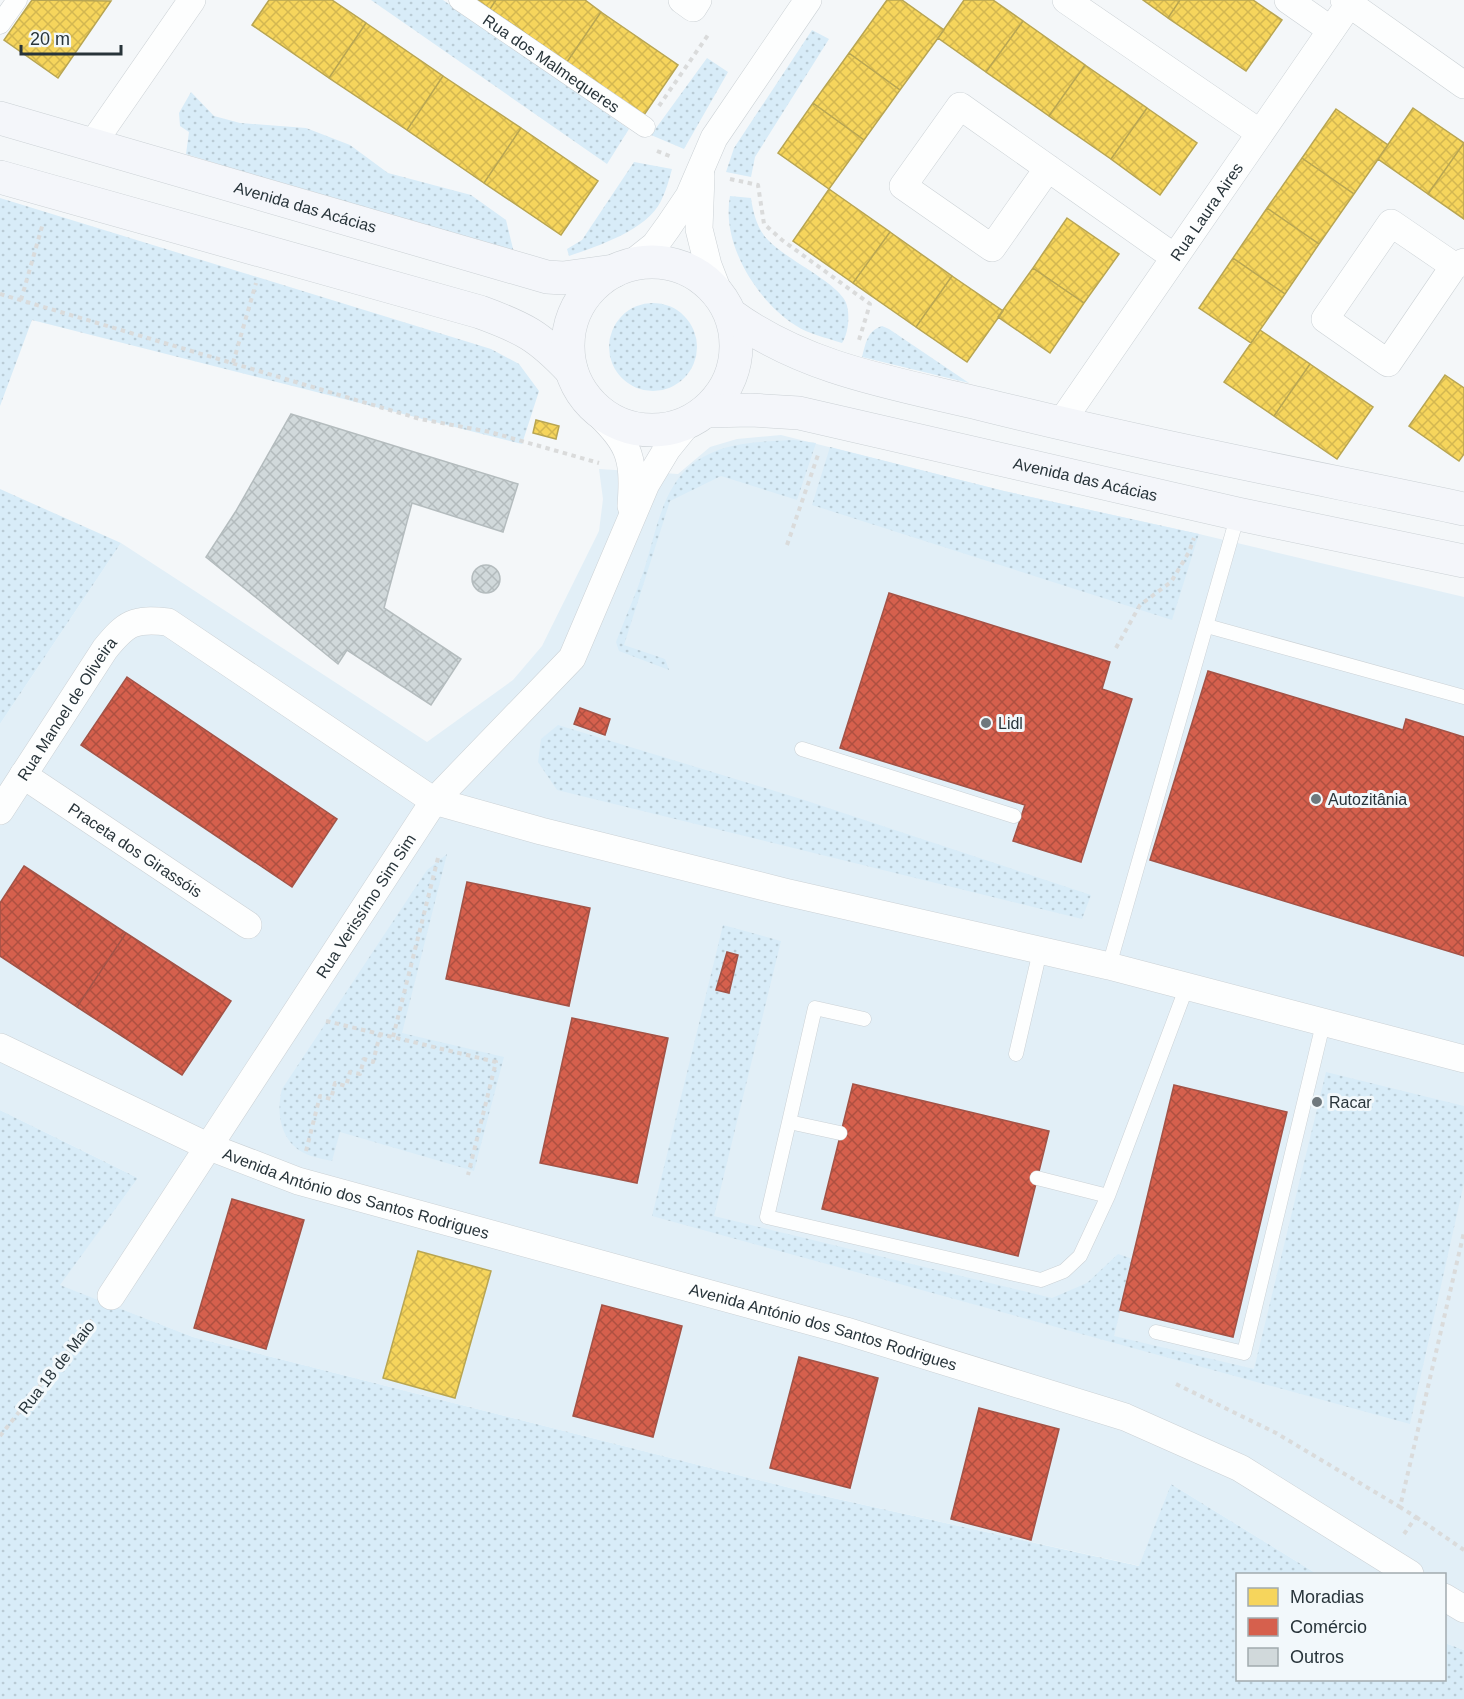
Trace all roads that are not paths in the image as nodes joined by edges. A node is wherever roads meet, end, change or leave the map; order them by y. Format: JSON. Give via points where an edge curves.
{"nodes":[{"id":1,"x":17,"y":0,"type":"edge"},
{"id":2,"x":192,"y":0,"type":"edge"},
{"id":3,"x":459,"y":0,"type":"edge"},
{"id":4,"x":808,"y":0,"type":"edge"},
{"id":5,"x":1066,"y":0,"type":"edge"},
{"id":6,"x":1288,"y":0,"type":"edge"},
{"id":7,"x":1349,"y":1,"type":"edge"},
{"id":8,"x":0,"y":24,"type":"edge"},
{"id":9,"x":1331,"y":30,"type":"junction"},
{"id":10,"x":1464,"y":85,"type":"edge"},
{"id":11,"x":0,"y":118,"type":"edge"},
{"id":12,"x":645,"y":128,"type":"road end"},
{"id":13,"x":1260,"y":133,"type":"junction"},
{"id":14,"x":93,"y":143,"type":"junction"},
{"id":15,"x":702,"y":168,"type":"junction"},
{"id":16,"x":1048,"y":168,"type":"junction"},
{"id":17,"x":0,"y":177,"type":"edge"},
{"id":18,"x":1174,"y":257,"type":"junction"},
{"id":19,"x":1459,"y":264,"type":"edge"},
{"id":20,"x":622,"y":268,"type":"junction"},
{"id":21,"x":726,"y":306,"type":"junction"},
{"id":22,"x":571,"y":370,"type":"junction"},
{"id":23,"x":591,"y":406,"type":"junction"},
{"id":24,"x":697,"y":417,"type":"junction"},
{"id":25,"x":1060,"y":424,"type":"junction"},
{"id":26,"x":1464,"y":509,"type":"edge"},
{"id":27,"x":1238,"y":514,"type":"junction"},
{"id":28,"x":629,"y":528,"type":"junction"},
{"id":29,"x":1464,"y":561,"type":"edge"},
{"id":30,"x":1207,"y":626,"type":"junction"},
{"id":31,"x":1464,"y":697,"type":"edge"},
{"id":32,"x":802,"y":749,"type":"dead end"},
{"id":33,"x":23,"y":775,"type":"junction"},
{"id":34,"x":434,"y":801,"type":"junction"},
{"id":35,"x":0,"y":811,"type":"edge"},
{"id":36,"x":1014,"y":816,"type":"dead end"},
{"id":37,"x":248,"y":925,"type":"dead end"},
{"id":38,"x":1040,"y":951,"type":"junction"},
{"id":39,"x":1109,"y":966,"type":"junction"},
{"id":40,"x":1187,"y":986,"type":"junction"},
{"id":41,"x":864,"y":1019,"type":"dead end"},
{"id":42,"x":1323,"y":1024,"type":"junction"},
{"id":43,"x":0,"y":1047,"type":"edge"},
{"id":44,"x":1016,"y":1054,"type":"dead end"},
{"id":45,"x":1464,"y":1059,"type":"edge"},
{"id":46,"x":789,"y":1122,"type":"junction"},
{"id":47,"x":840,"y":1133,"type":"dead end"},
{"id":48,"x":207,"y":1146,"type":"junction"},
{"id":49,"x":1037,"y":1178,"type":"dead end"},
{"id":50,"x":1108,"y":1196,"type":"junction"},
{"id":51,"x":111,"y":1296,"type":"road end"},
{"id":52,"x":1156,"y":1332,"type":"dead end"},
{"id":53,"x":1407,"y":1573,"type":"edge"},
{"id":54,"x":1446,"y":1598,"type":"edge"},
{"id":55,"x":1464,"y":1609,"type":"edge"}],
"edges":[{"from":1,"to":8,"type":"street"},
{"from":2,"to":14,"type":"street"},
{"from":3,"to":12,"type":"street","name":"Rua dos Malmequeres"},
{"from":4,"to":15,"type":"street","via":[[714,138]]},
{"from":5,"to":13,"type":"street"},
{"from":6,"to":9,"type":"street"},
{"from":7,"to":9,"type":"street","name":"Rua Laura Aires"},
{"from":7,"to":10,"type":"street"},
{"from":9,"to":13,"type":"street","name":"Rua Laura Aires"},
{"from":11,"to":14,"type":"main road","name":"Avenida das Acácias"},
{"from":13,"to":18,"type":"street","name":"Rua Laura Aires"},
{"from":14,"to":20,"type":"main road","name":"Avenida das Acácias","via":[[547,277]]},
{"from":15,"to":20,"type":"street","via":[[655,245]]},
{"from":15,"to":21,"type":"street","via":[[699,229],[708,265]]},
{"from":16,"to":16,"type":"street","via":[[992,248],[903,186],[960,106]]},
{"from":16,"to":18,"type":"street"},
{"from":17,"to":22,"type":"main road","name":"Avenida das Acácias","via":[[480,312],[514,324],[544,342]]},
{"from":18,"to":25,"type":"street","name":"Rua Laura Aires"},
{"from":19,"to":19,"type":"street","via":[[1391,223],[1325,319],[1388,363]]},
{"from":20,"to":21,"type":"main road","name":"Avenida das Acácias","via":[[667,263],[687,269],[706,280]]},
{"from":20,"to":22,"type":"main road","name":"Avenida das Acácias","via":[[599,281],[576,309],[568,339]]},
{"from":21,"to":24,"type":"main road","via":[[736,336],[736,357],[720,396]]},
{"from":21,"to":25,"type":"main road","name":"Avenida das Acácias","via":[[779,346],[849,372]]},
{"from":22,"to":23,"type":"main road","name":"Avenida das Acácias"},
{"from":23,"to":24,"type":"main road","name":"Avenida das Acácias","via":[[608,419],[647,431],[668,429]]},
{"from":23,"to":28,"type":"street","name":"Rua Verissímo Sim Sim","via":[[628,449],[634,473]]},
{"from":24,"to":27,"type":"main road","name":"Avenida das Acácias","via":[[751,410],[799,413]]},
{"from":24,"to":28,"type":"street","name":"Rua Verissímo Sim Sim","via":[[667,449],[646,484]]},
{"from":25,"to":26,"type":"main road","name":"Avenida das Acácias"},
{"from":27,"to":29,"type":"main road","name":"Avenida das Acácias"},
{"from":27,"to":30,"type":"lane"},
{"from":28,"to":34,"type":"street","name":"Rua Verissímo Sim Sim","via":[[572,658]]},
{"from":30,"to":31,"type":"lane"},
{"from":30,"to":39,"type":"lane"},
{"from":32,"to":36,"type":"lane"},
{"from":33,"to":34,"type":"street","name":"Rua Manoel de Oliveira","via":[[105,649],[122,628],[144,619],[168,622]]},
{"from":33,"to":35,"type":"street","name":"Rua Manoel de Oliveira"},
{"from":33,"to":37,"type":"street","name":"Praceta dos Girassóis"},
{"from":34,"to":38,"type":"street","via":[[597,845]]},
{"from":34,"to":48,"type":"street","name":"Rua Verissímo Sim Sim"},
{"from":38,"to":39,"type":"street"},
{"from":38,"to":44,"type":"lane"},
{"from":39,"to":40,"type":"street"},
{"from":40,"to":42,"type":"street"},
{"from":40,"to":50,"type":"lane"},
{"from":41,"to":46,"type":"lane","via":[[814,1008]]},
{"from":42,"to":45,"type":"street"},
{"from":42,"to":52,"type":"lane","via":[[1244,1353]]},
{"from":43,"to":48,"type":"street","name":"Avenida António dos Santos Rodrigues"},
{"from":46,"to":47,"type":"lane"},
{"from":46,"to":50,"type":"lane","via":[[767,1217],[778,1220],[1041,1280],[1064,1271],[1080,1256]]},
{"from":48,"to":51,"type":"street","name":"Rua Verissímo Sim Sim"},
{"from":48,"to":53,"type":"street","name":"Avenida António dos Santos Rodrigues","via":[[298,1181],[846,1331],[1125,1417],[1240,1468]]},
{"from":49,"to":50,"type":"lane"},
{"from":54,"to":55,"type":"street"}]}
